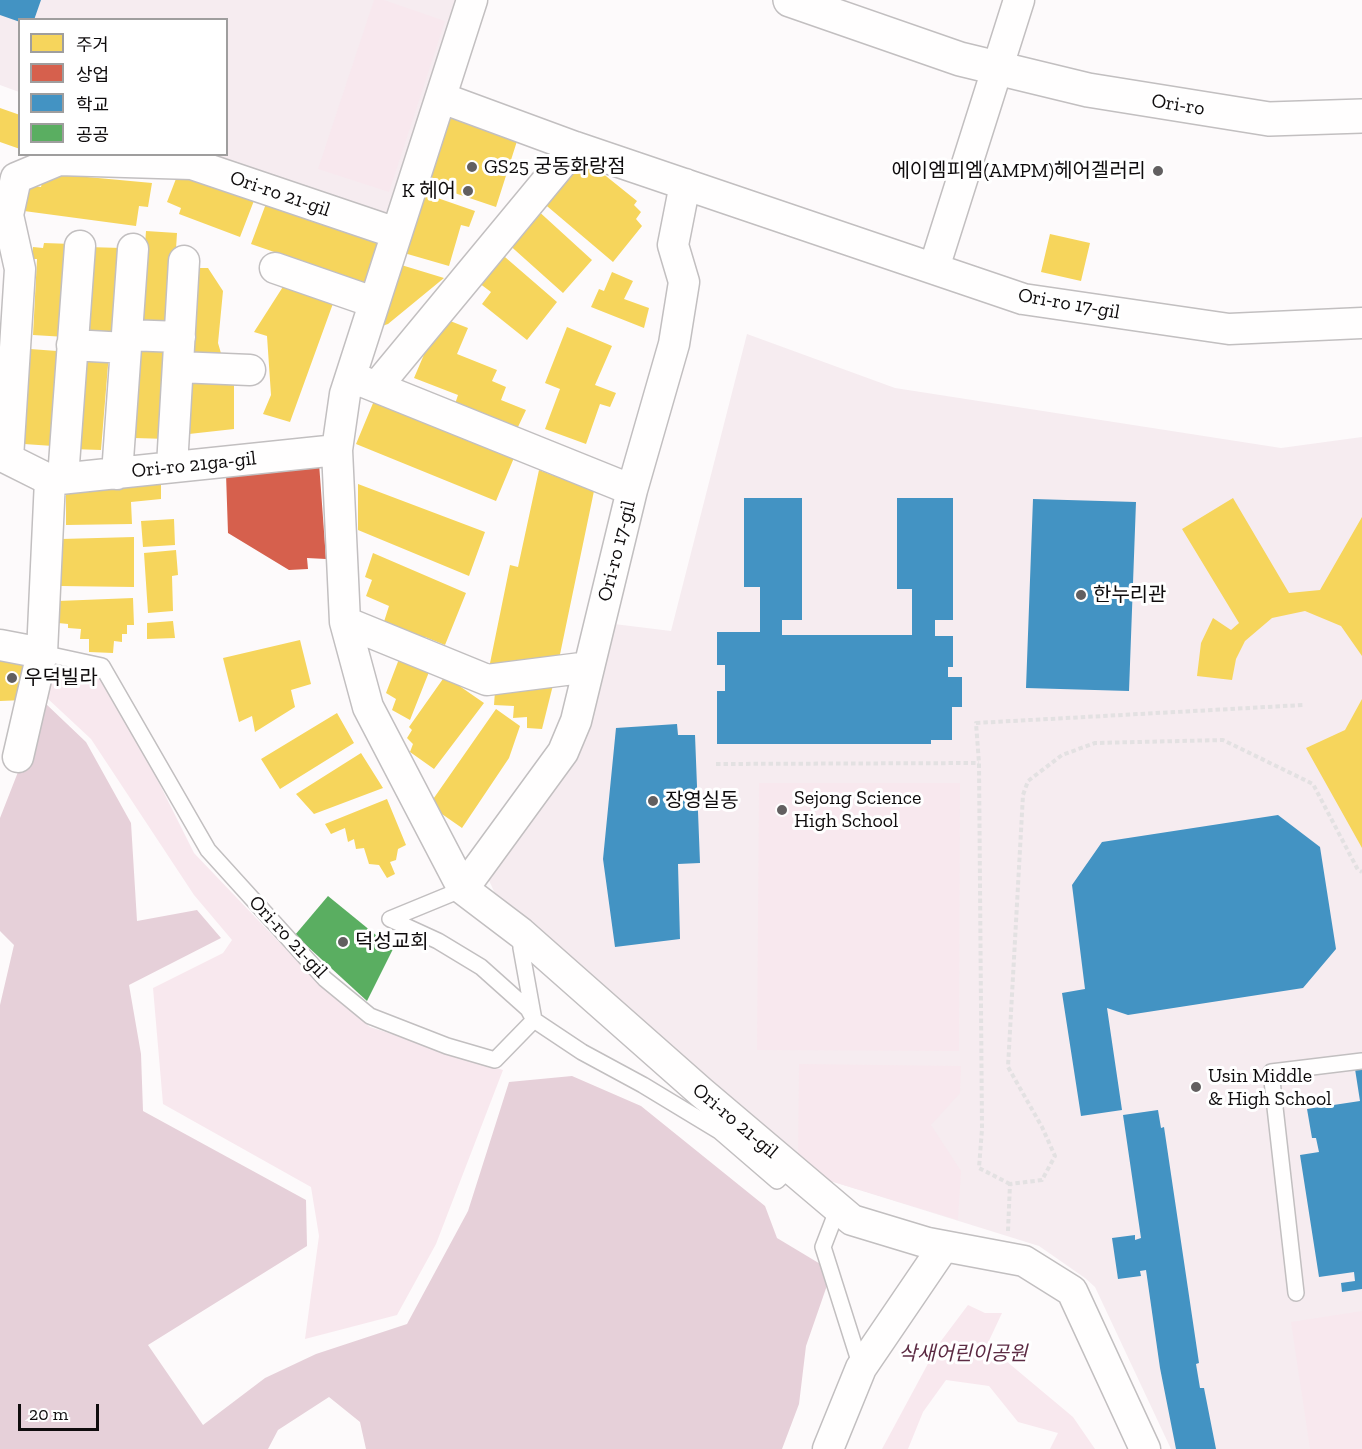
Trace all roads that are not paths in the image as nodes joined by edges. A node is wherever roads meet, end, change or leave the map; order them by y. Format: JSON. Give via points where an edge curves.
{"nodes":[{"id":1,"x":472,"y":0,"type":"edge"},
{"id":2,"x":790,"y":0,"type":"edge"},
{"id":3,"x":1019,"y":0,"type":"edge"},
{"id":4,"x":997,"y":68,"type":"junction"},
{"id":5,"x":442,"y":98,"type":"junction"},
{"id":6,"x":1362,"y":116,"type":"edge"},
{"id":7,"x":574,"y":147,"type":"junction"},
{"id":8,"x":685,"y":184,"type":"junction"},
{"id":9,"x":396,"y":233,"type":"junction"},
{"id":10,"x":80,"y":246,"type":"dead end"},
{"id":11,"x":133,"y":249,"type":"dead end"},
{"id":12,"x":184,"y":261,"type":"dead end"},
{"id":13,"x":275,"y":268,"type":"dead end"},
{"id":14,"x":934,"y":268,"type":"junction"},
{"id":15,"x":373,"y":302,"type":"junction"},
{"id":16,"x":1362,"y":323,"type":"edge"},
{"id":17,"x":180,"y":337,"type":"junction"},
{"id":18,"x":126,"y":342,"type":"junction"},
{"id":19,"x":72,"y":345,"type":"junction"},
{"id":20,"x":178,"y":368,"type":"junction"},
{"id":21,"x":250,"y":370,"type":"dead end"},
{"id":22,"x":349,"y":377,"type":"junction"},
{"id":23,"x":378,"y":385,"type":"junction"},
{"id":24,"x":338,"y":450,"type":"junction"},
{"id":25,"x":4,"y":456,"type":"edge"},
{"id":26,"x":172,"y":466,"type":"junction"},
{"id":27,"x":117,"y":474,"type":"junction"},
{"id":28,"x":56,"y":479,"type":"junction"},
{"id":29,"x":632,"y":490,"type":"junction"},
{"id":30,"x":345,"y":622,"type":"junction"},
{"id":31,"x":0,"y":645,"type":"edge"},
{"id":32,"x":42,"y":653,"type":"junction"},
{"id":33,"x":589,"y":667,"type":"junction"},
{"id":34,"x":18,"y":757,"type":"dead end"},
{"id":35,"x":463,"y":889,"type":"junction"},
{"id":36,"x":520,"y":933,"type":"junction"},
{"id":37,"x":534,"y":1020,"type":"junction"},
{"id":38,"x":1362,"y":1061,"type":"edge"},
{"id":39,"x":791,"y":1168,"type":"junction"},
{"id":40,"x":838,"y":1208,"type":"junction"},
{"id":41,"x":944,"y":1246,"type":"junction"},
{"id":42,"x":1296,"y":1293,"type":"dead end"},
{"id":43,"x":861,"y":1368,"type":"junction"},
{"id":44,"x":828,"y":1449,"type":"edge"},
{"id":45,"x":1146,"y":1449,"type":"edge"}],
"edges":[{"from":1,"to":5,"type":"street","name":"Ori-ro 21-gil"},
{"from":2,"to":4,"type":"main road","name":"Ori-ro"},
{"from":3,"to":4,"type":"street"},
{"from":4,"to":6,"type":"main road","name":"Ori-ro","via":[[1088,90],[1269,119]]},
{"from":4,"to":14,"type":"street"},
{"from":5,"to":7,"type":"street","name":"Ori-ro 17-gil"},
{"from":5,"to":9,"type":"street","name":"Ori-ro 21-gil"},
{"from":7,"to":8,"type":"street","name":"Ori-ro 17-gil"},
{"from":7,"to":23,"type":"street"},
{"from":8,"to":14,"type":"street","name":"Ori-ro 17-gil"},
{"from":8,"to":29,"type":"street","name":"Ori-ro 17-gil","via":[[673,245],[684,282],[674,344]]},
{"from":9,"to":15,"type":"street","name":"Ori-ro 21-gil"},
{"from":9,"to":25,"type":"street","name":"Ori-ro 21-gil","via":[[192,164],[59,160],[16,178],[8,215],[20,269]]},
{"from":10,"to":19,"type":"street"},
{"from":11,"to":18,"type":"street"},
{"from":12,"to":17,"type":"street"},
{"from":13,"to":15,"type":"street"},
{"from":14,"to":16,"type":"street","name":"Ori-ro 17-gil","via":[[1023,299],[1230,329]]},
{"from":15,"to":22,"type":"street","name":"Ori-ro 21-gil"},
{"from":17,"to":18,"type":"street"},
{"from":17,"to":20,"type":"street"},
{"from":18,"to":19,"type":"street"},
{"from":18,"to":27,"type":"street"},
{"from":19,"to":28,"type":"street"},
{"from":20,"to":21,"type":"street"},
{"from":20,"to":26,"type":"street"},
{"from":22,"to":23,"type":"street"},
{"from":22,"to":24,"type":"street","name":"Ori-ro 21-gil"},
{"from":23,"to":29,"type":"street"},
{"from":24,"to":26,"type":"street","name":"Ori-ro 21ga-gil"},
{"from":24,"to":30,"type":"street","name":"Ori-ro 21-gil"},
{"from":25,"to":28,"type":"street"},
{"from":26,"to":27,"type":"street","name":"Ori-ro 21ga-gil"},
{"from":27,"to":28,"type":"street","name":"Ori-ro 21ga-gil"},
{"from":28,"to":32,"type":"street"},
{"from":29,"to":33,"type":"street","name":"Ori-ro 17-gil"},
{"from":30,"to":33,"type":"street","via":[[487,680]]},
{"from":30,"to":35,"type":"street","name":"Ori-ro 21-gil","via":[[368,707]]},
{"from":31,"to":32,"type":"street"},
{"from":32,"to":34,"type":"street"},
{"from":32,"to":37,"type":"lane","name":"Ori-ro 21-gil","via":[[102,666],[208,850],[325,979],[370,1016],[447,1047],[495,1060]]},
{"from":33,"to":35,"type":"street","name":"Ori-ro 17-gil","via":[[576,721],[563,753]]},
{"from":35,"to":36,"type":"street","name":"Ori-ro 21-gil"},
{"from":35,"to":37,"type":"lane","via":[[390,920],[438,941],[481,967],[528,1009]]},
{"from":36,"to":37,"type":"lane"},
{"from":36,"to":39,"type":"street","name":"Ori-ro 21-gil"},
{"from":37,"to":39,"type":"lane","via":[[719,1131],[777,1181]]},
{"from":38,"to":42,"type":"lane","via":[[1271,1072]]},
{"from":39,"to":40,"type":"street","name":"Ori-ro 21-gil"},
{"from":40,"to":41,"type":"street","name":"Ori-ro 21-gil","via":[[852,1220]]},
{"from":40,"to":43,"type":"lane","via":[[823,1247]]},
{"from":41,"to":43,"type":"street"},
{"from":41,"to":45,"type":"street","name":"Ori-ro 21-gil","via":[[1024,1262],[1072,1290]]},
{"from":43,"to":44,"type":"street"}]}
